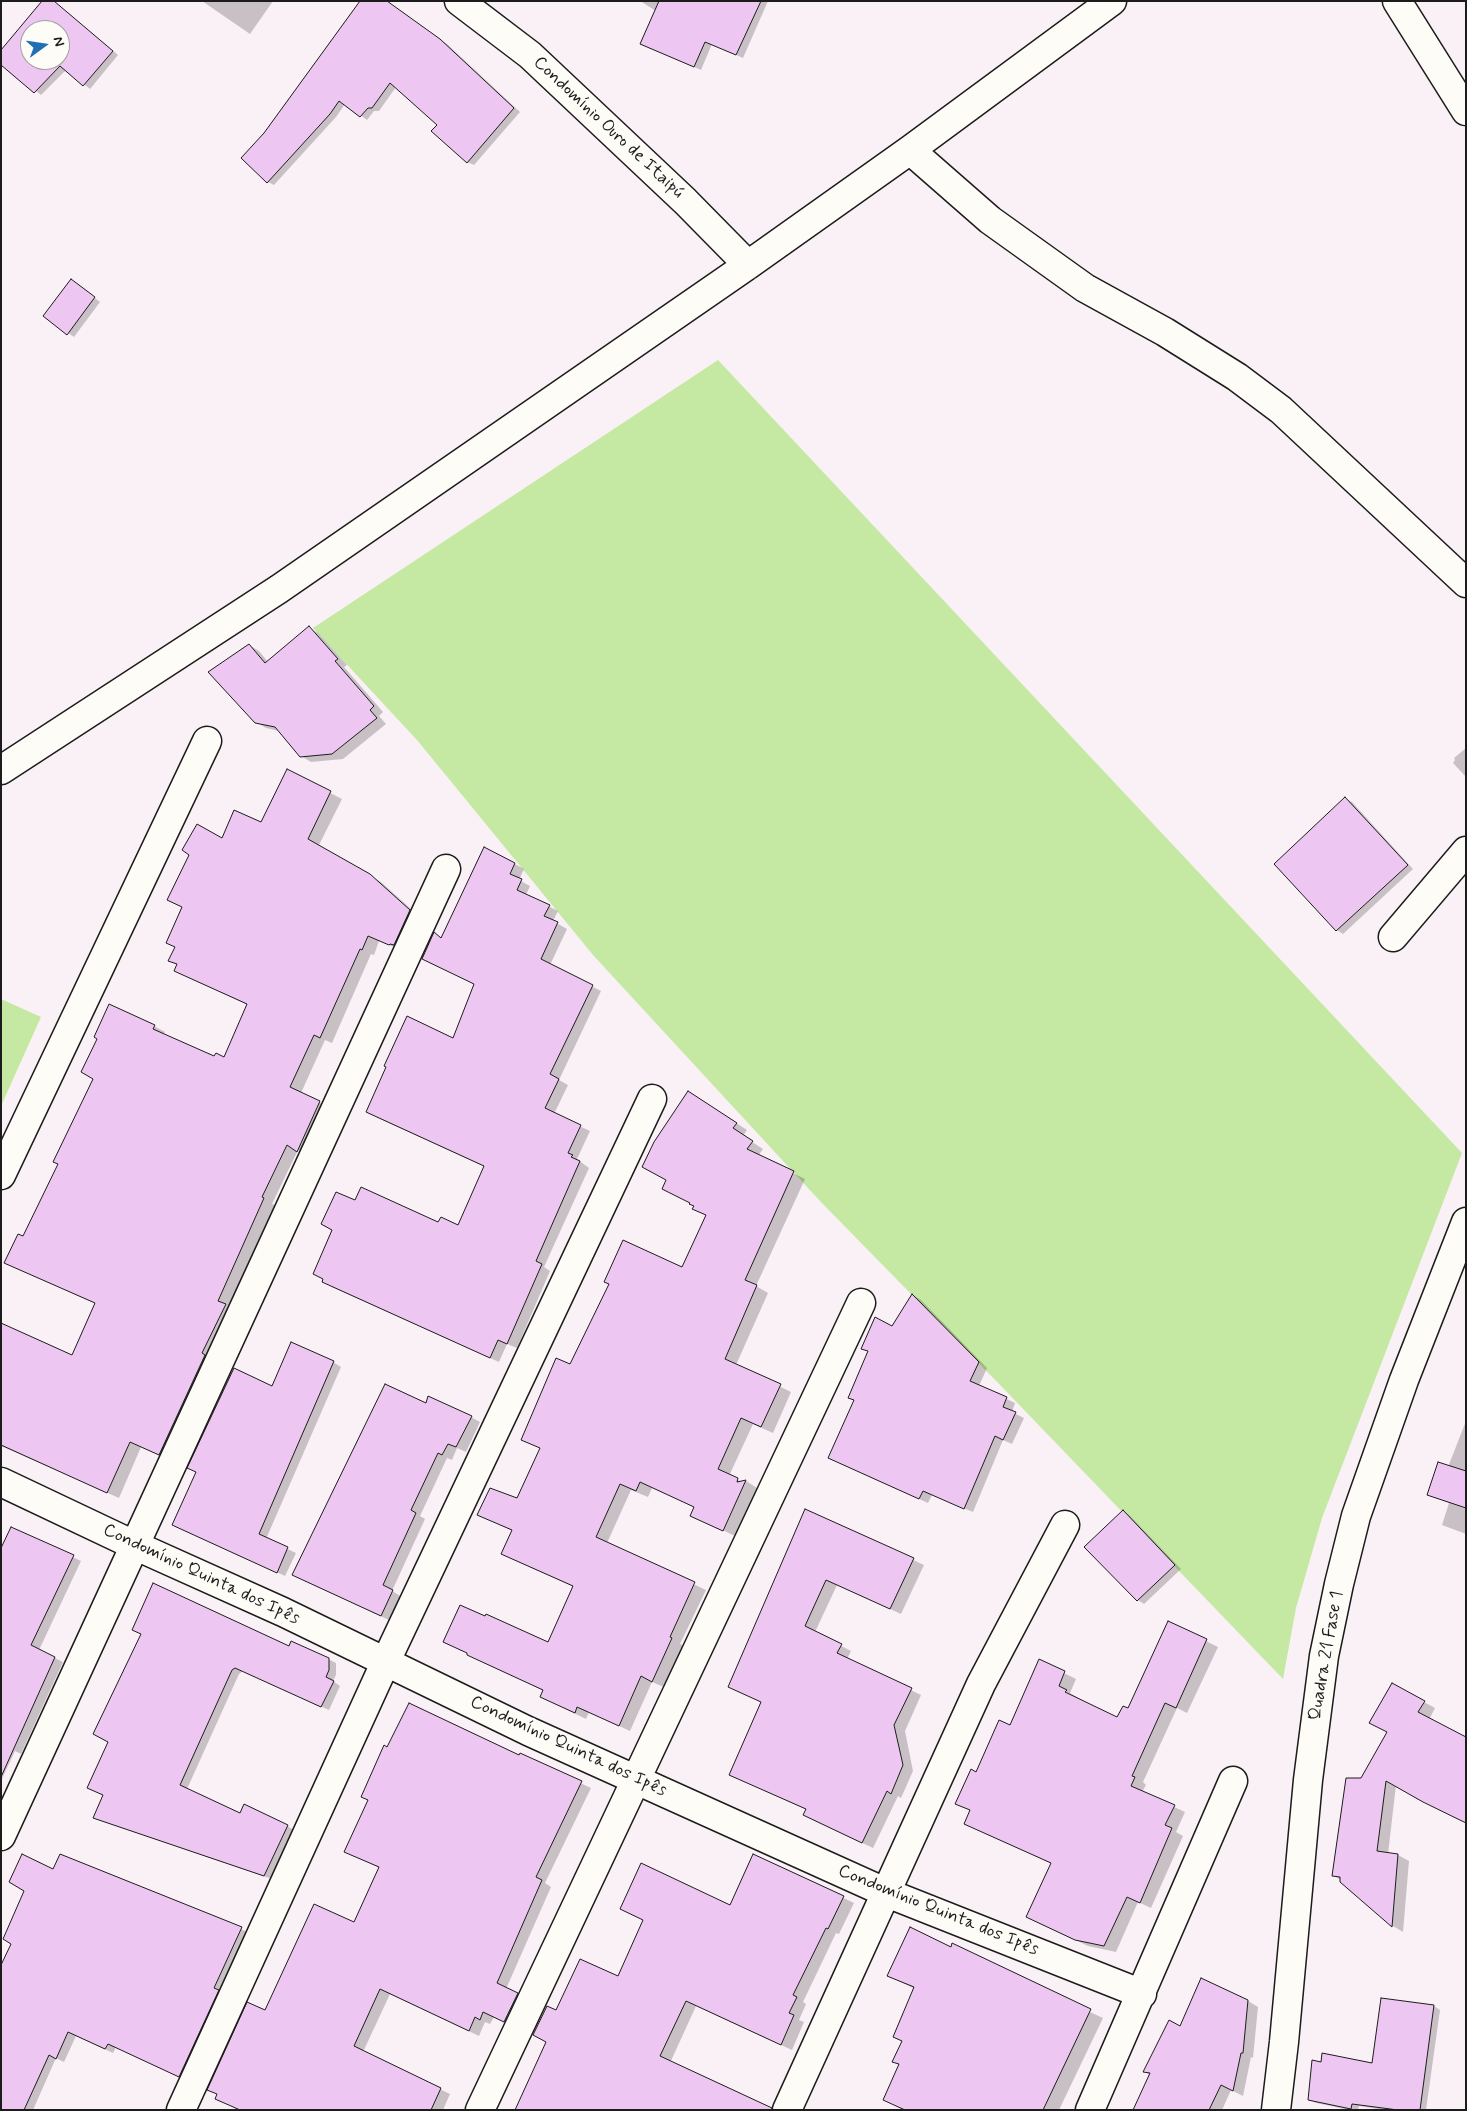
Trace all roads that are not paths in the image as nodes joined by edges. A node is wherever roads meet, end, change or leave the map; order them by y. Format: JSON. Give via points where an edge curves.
{"nodes":[{"id":1,"x":459,"y":1,"type":"edge"},
{"id":2,"x":1112,"y":1,"type":"edge"},
{"id":3,"x":1397,"y":1,"type":"edge"},
{"id":4,"x":1466,"y":111,"type":"edge"},
{"id":5,"x":910,"y":150,"type":"junction"},
{"id":6,"x":748,"y":265,"type":"junction"},
{"id":7,"x":1466,"y":583,"type":"edge"},
{"id":8,"x":207,"y":741,"type":"dead end"},
{"id":9,"x":1,"y":770,"type":"edge"},
{"id":10,"x":1466,"y":851,"type":"edge"},
{"id":11,"x":446,"y":869,"type":"dead end"},
{"id":12,"x":1393,"y":937,"type":"dead end"},
{"id":13,"x":652,"y":1099,"type":"dead end"},
{"id":14,"x":1,"y":1175,"type":"edge"},
{"id":15,"x":1466,"y":1222,"type":"edge"},
{"id":16,"x":861,"y":1303,"type":"dead end"},
{"id":17,"x":1,"y":1482,"type":"edge"},
{"id":18,"x":1064,"y":1525,"type":"dead end"},
{"id":19,"x":134,"y":1545,"type":"junction"},
{"id":20,"x":386,"y":1661,"type":"junction"},
{"id":21,"x":635,"y":1778,"type":"junction"},
{"id":22,"x":1233,"y":1781,"type":"dead end"},
{"id":23,"x":1,"y":1836,"type":"edge"},
{"id":24,"x":887,"y":1893,"type":"junction"},
{"id":25,"x":1142,"y":1994,"type":"junction"},
{"id":26,"x":181,"y":2110,"type":"edge"},
{"id":27,"x":480,"y":2110,"type":"edge"},
{"id":28,"x":787,"y":2110,"type":"edge"},
{"id":29,"x":1090,"y":2110,"type":"edge"},
{"id":30,"x":1276,"y":2110,"type":"edge"}],
"edges":[{"from":1,"to":6,"type":"street","name":"Condomínio Ouro de Itaipú","via":[[530,55]]},
{"from":2,"to":5,"type":"street"},
{"from":3,"to":4,"type":"street"},
{"from":5,"to":6,"type":"street"},
{"from":5,"to":7,"type":"street","via":[[990,220],[1085,288],[1165,332],[1237,377],[1281,410]]},
{"from":6,"to":9,"type":"street","via":[[279,589]]},
{"from":8,"to":14,"type":"street"},
{"from":10,"to":12,"type":"street"},
{"from":11,"to":19,"type":"street"},
{"from":13,"to":20,"type":"street"},
{"from":15,"to":30,"type":"street","name":"Quadra 21 Fase 1","via":[[1404,1380],[1356,1516],[1337,1593],[1324,1656],[1308,1780]]},
{"from":16,"to":21,"type":"street"},
{"from":17,"to":19,"type":"street","name":"Condomínio Quinta dos Ipês"},
{"from":18,"to":24,"type":"street","via":[[981,1684]]},
{"from":19,"to":20,"type":"street","name":"Condomínio Quinta dos Ipês"},
{"from":19,"to":23,"type":"street"},
{"from":20,"to":21,"type":"street","name":"Condomínio Quinta dos Ipês","via":[[528,1731]]},
{"from":20,"to":26,"type":"street"},
{"from":21,"to":24,"type":"street","name":"Condomínio Quinta dos Ipês"},
{"from":21,"to":27,"type":"street"},
{"from":22,"to":25,"type":"street"},
{"from":24,"to":25,"type":"street","name":"Condomínio Quinta dos Ipês"},
{"from":24,"to":28,"type":"street"},
{"from":25,"to":29,"type":"street"}]}
